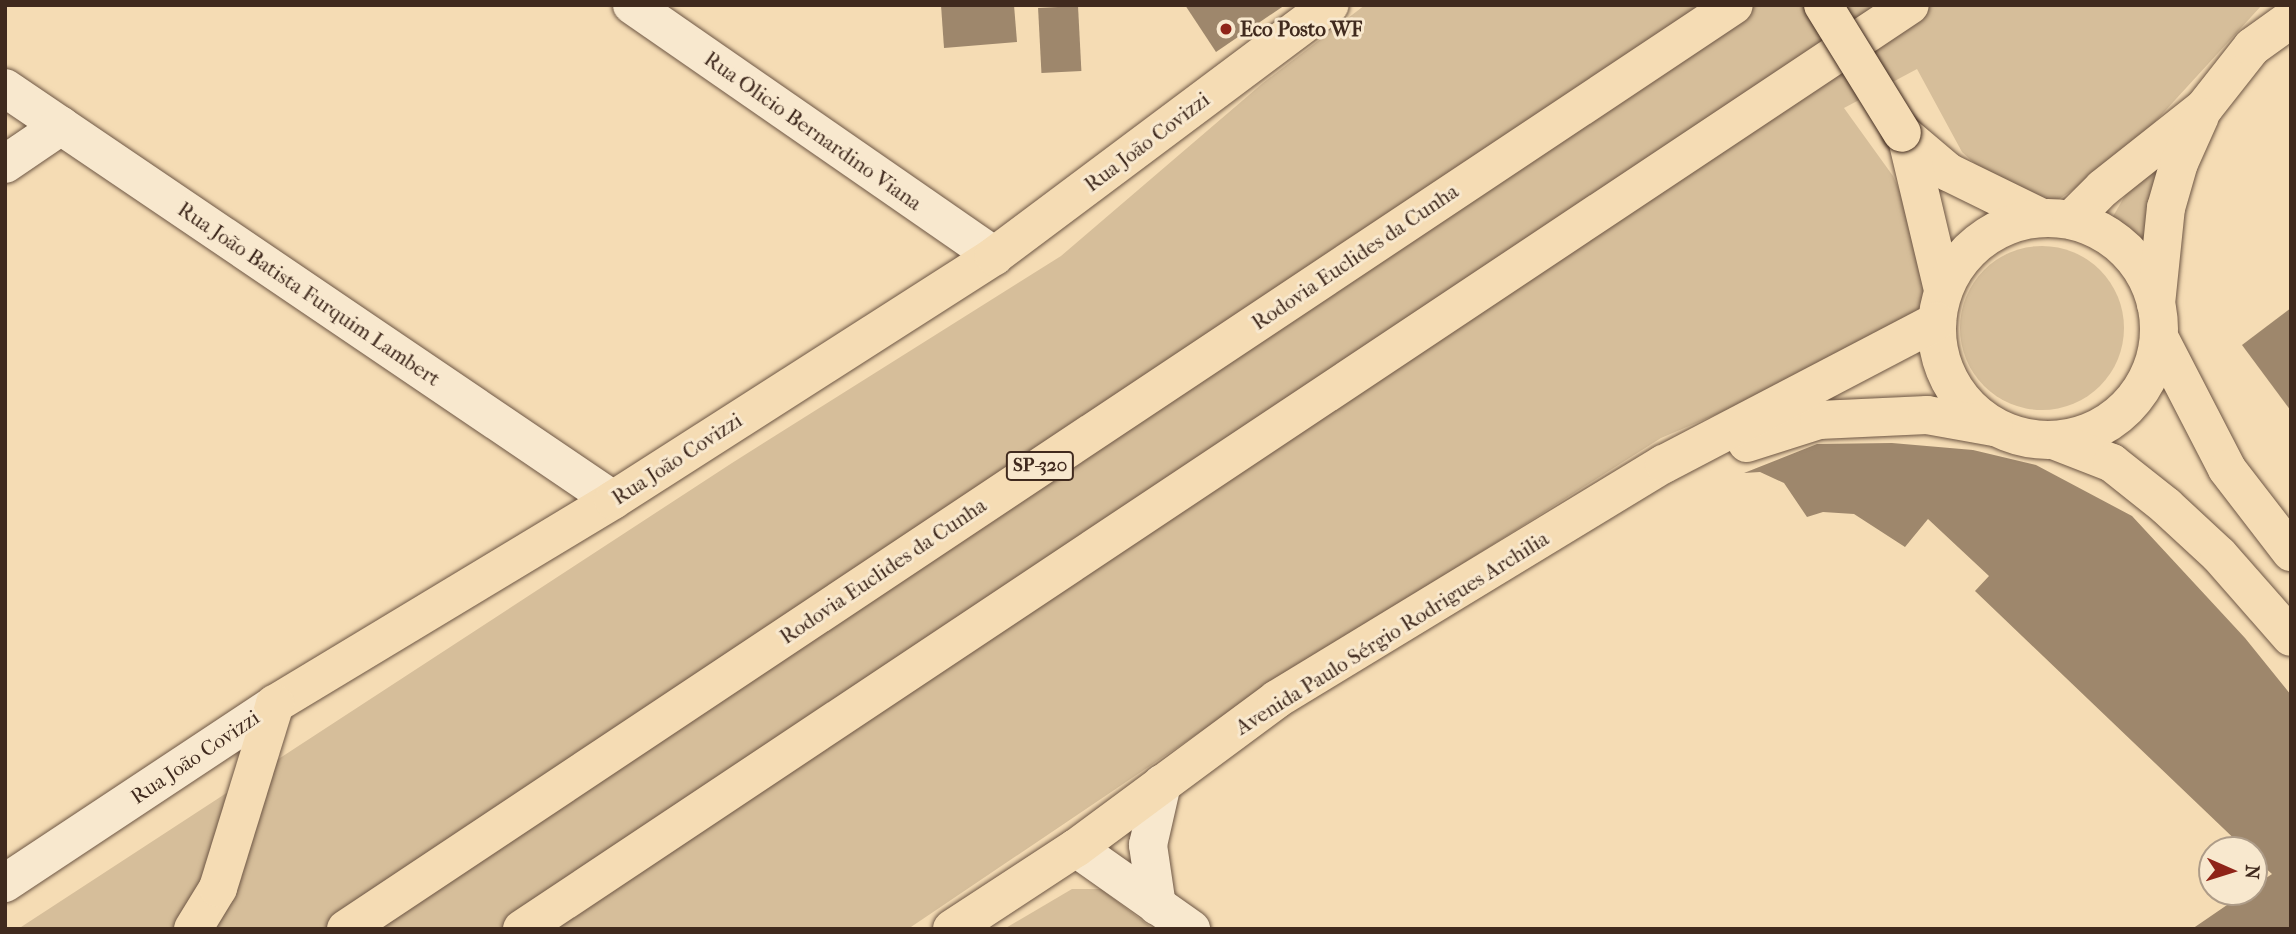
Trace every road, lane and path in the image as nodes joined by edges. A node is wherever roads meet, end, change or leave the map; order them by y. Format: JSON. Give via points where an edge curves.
{"nodes":[{"id":1,"x":632,"y":5,"type":"edge"},
{"id":2,"x":1329,"y":5,"type":"edge"},
{"id":3,"x":1734,"y":5,"type":"edge"},
{"id":4,"x":1823,"y":5,"type":"edge"},
{"id":5,"x":1910,"y":5,"type":"edge"},
{"id":6,"x":2291,"y":19,"type":"edge"},
{"id":7,"x":5,"y":88,"type":"edge"},
{"id":8,"x":2204,"y":108,"type":"junction"},
{"id":9,"x":61,"y":127,"type":"junction"},
{"id":10,"x":1905,"y":138,"type":"junction"},
{"id":11,"x":5,"y":164,"type":"edge"},
{"id":12,"x":2055,"y":219,"type":"junction"},
{"id":13,"x":994,"y":256,"type":"junction"},
{"id":14,"x":1940,"y":306,"type":"junction"},
{"id":15,"x":2157,"y":321,"type":"junction"},
{"id":16,"x":1995,"y":427,"type":"junction"},
{"id":17,"x":2056,"y":441,"type":"junction"},
{"id":18,"x":1664,"y":464,"type":"junction"},
{"id":19,"x":612,"y":500,"type":"junction"},
{"id":20,"x":2291,"y":552,"type":"edge"},
{"id":21,"x":2291,"y":637,"type":"edge"},
{"id":22,"x":275,"y":704,"type":"junction"},
{"id":23,"x":1162,"y":784,"type":"junction"},
{"id":24,"x":1076,"y":848,"type":"junction"},
{"id":25,"x":5,"y":883,"type":"edge"},
{"id":26,"x":1157,"y":906,"type":"junction"},
{"id":27,"x":193,"y":929,"type":"edge"},
{"id":28,"x":346,"y":929,"type":"edge"},
{"id":29,"x":522,"y":929,"type":"edge"},
{"id":30,"x":952,"y":929,"type":"edge"},
{"id":31,"x":1191,"y":929,"type":"edge"}],
"edges":[{"from":1,"to":13,"type":"street","name":"Rua Olicio Bernardino Viana"},
{"from":2,"to":13,"type":"main road","name":"Rua João Covizzi"},
{"from":3,"to":28,"type":"main road","name":"Rodovia Euclides da Cunha","number":"SP-320"},
{"from":4,"to":10,"type":"main road","bridge":true},
{"from":5,"to":29,"type":"main road"},
{"from":6,"to":8,"type":"main road","via":[[2252,47]]},
{"from":7,"to":9,"type":"street","name":"Rua João Batista Furquim Lambert"},
{"from":8,"to":12,"type":"main road","via":[[2103,188]]},
{"from":8,"to":15,"type":"main road","via":[[2179,163],[2166,208]]},
{"from":9,"to":11,"type":"street"},
{"from":9,"to":19,"type":"street","name":"Rua João Batista Furquim Lambert"},
{"from":10,"to":12,"type":"main road","via":[[1948,172]]},
{"from":10,"to":14,"type":"main road"},
{"from":12,"to":14,"type":"main road","via":[[2008,224],[1981,240],[1958,262]]},
{"from":12,"to":15,"type":"main road","via":[[2101,230],[2126,250],[2145,275]]},
{"from":13,"to":19,"type":"main road","name":"Rua João Covizzi"},
{"from":14,"to":16,"type":"main road","via":[[1939,353],[1950,383],[1969,408]]},
{"from":14,"to":18,"type":"main road","name":"Avenida Paulo Sérgio Rodrigues Archilia"},
{"from":15,"to":17,"type":"main road","via":[[2152,368],[2129,404],[2087,434]]},
{"from":15,"to":20,"type":"main road","via":[[2227,469]]},
{"from":16,"to":17,"type":"main road","via":[[2024,438]]},
{"from":16,"to":18,"type":"main road","name":"Avenida Paulo Sérgio Rodrigues Archilia","via":[[1927,415],[1819,420],[1727,450]]},
{"from":17,"to":21,"type":"main road","via":[[2112,463],[2166,506],[2219,555]]},
{"from":18,"to":23,"type":"main road","name":"Avenida Paulo Sérgio Rodrigues Archilia","via":[[1277,699]]},
{"from":19,"to":22,"type":"main road","name":"Rua João Covizzi"},
{"from":22,"to":25,"type":"street","name":"Rua João Covizzi"},
{"from":22,"to":27,"type":"main road","via":[[218,888]]},
{"from":23,"to":24,"type":"main road","name":"Avenida Paulo Sérgio Rodrigues Archilia"},
{"from":23,"to":26,"type":"street","via":[[1148,845]]},
{"from":24,"to":26,"type":"street"},
{"from":24,"to":30,"type":"main road","name":"Avenida Paulo Sérgio Rodrigues Archilia"},
{"from":26,"to":31,"type":"street"}]}
